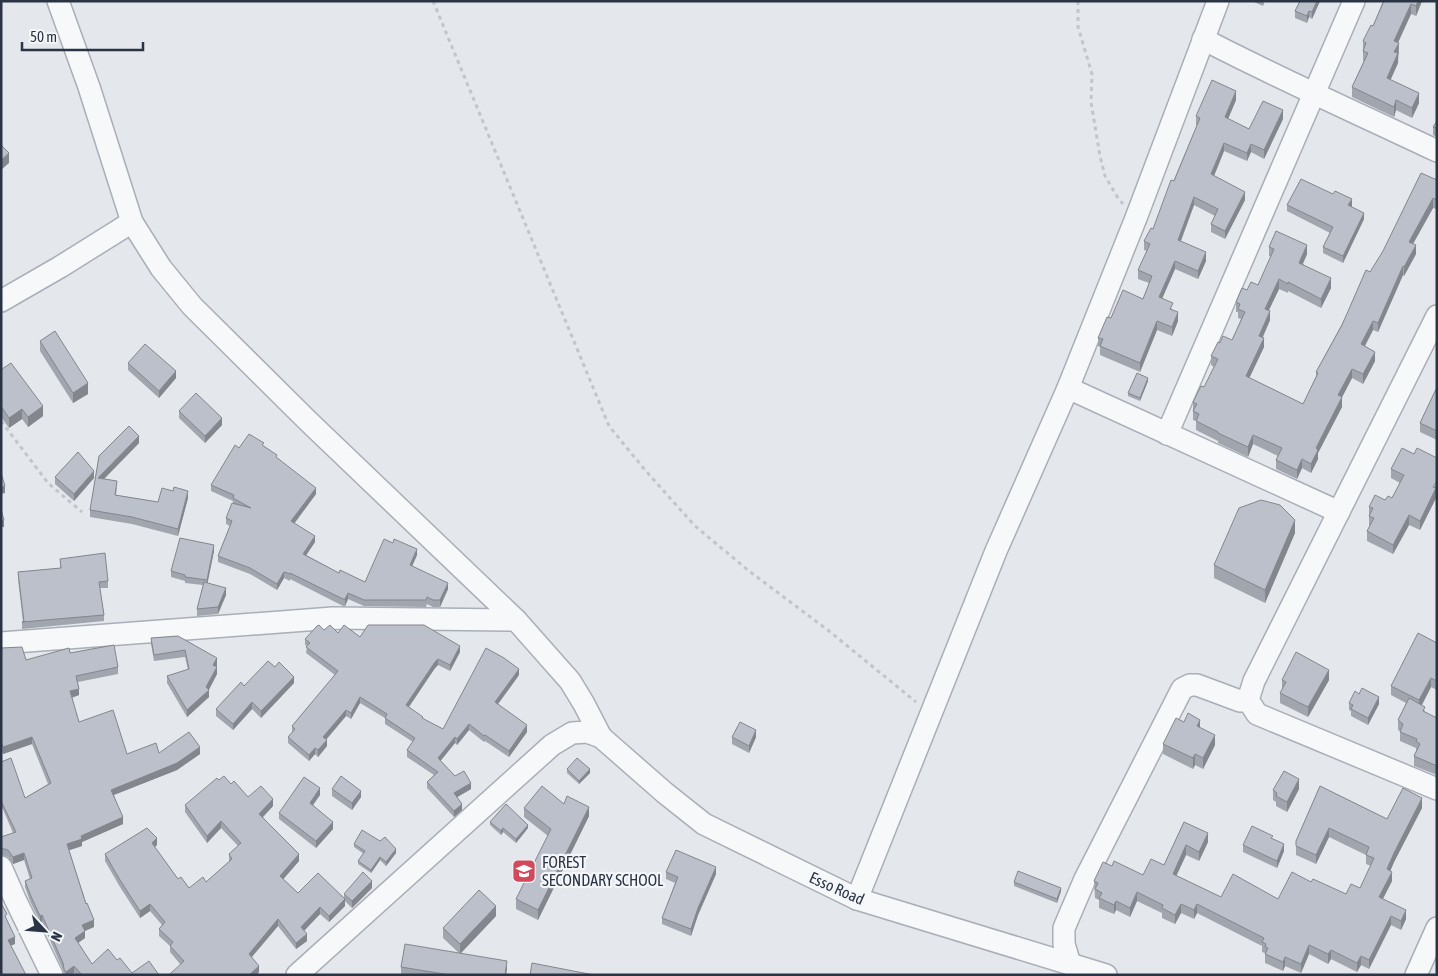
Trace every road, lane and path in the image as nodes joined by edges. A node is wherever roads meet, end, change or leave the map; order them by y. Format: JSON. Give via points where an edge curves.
{"nodes":[{"id":1,"x":58,"y":1,"type":"edge"},
{"id":2,"x":433,"y":1,"type":"edge"},
{"id":3,"x":1078,"y":1,"type":"edge"},
{"id":4,"x":1218,"y":1,"type":"edge"},
{"id":5,"x":1354,"y":1,"type":"edge"},
{"id":6,"x":1204,"y":39,"type":"junction"},
{"id":7,"x":1315,"y":93,"type":"junction"},
{"id":8,"x":1437,"y":151,"type":"edge"},
{"id":9,"x":1136,"y":218,"type":"junction"},
{"id":10,"x":132,"y":222,"type":"junction"},
{"id":11,"x":1,"y":300,"type":"edge"},
{"id":12,"x":1437,"y":316,"type":"edge"},
{"id":13,"x":1068,"y":388,"type":"junction"},
{"id":14,"x":1,"y":421,"type":"edge"},
{"id":15,"x":1167,"y":434,"type":"junction"},
{"id":16,"x":82,"y":512,"type":"dead end"},
{"id":17,"x":1339,"y":512,"type":"junction"},
{"id":18,"x":516,"y":620,"type":"junction"},
{"id":19,"x":1,"y":643,"type":"edge"},
{"id":20,"x":1248,"y":700,"type":"junction"},
{"id":21,"x":930,"y":713,"type":"junction"},
{"id":22,"x":602,"y":737,"type":"junction"},
{"id":23,"x":1437,"y":789,"type":"edge"},
{"id":24,"x":1,"y":868,"type":"edge"},
{"id":25,"x":857,"y":899,"type":"junction"},
{"id":26,"x":1437,"y":928,"type":"edge"},
{"id":27,"x":1070,"y":964,"type":"junction"},
{"id":28,"x":1099,"y":974,"type":"edge"},
{"id":29,"x":52,"y":975,"type":"edge"},
{"id":30,"x":298,"y":975,"type":"edge"},
{"id":31,"x":1416,"y":975,"type":"edge"}],
"edges":[{"from":1,"to":10,"type":"street"},
{"from":2,"to":21,"type":"path","via":[[609,426],[695,526]]},
{"from":3,"to":9,"type":"path","via":[[1078,27],[1092,74],[1091,102],[1105,176],[1118,198]]},
{"from":4,"to":6,"type":"street"},
{"from":5,"to":7,"type":"street"},
{"from":6,"to":7,"type":"street","via":[[1264,71]]},
{"from":6,"to":9,"type":"street"},
{"from":7,"to":8,"type":"street"},
{"from":7,"to":15,"type":"street"},
{"from":9,"to":13,"type":"street"},
{"from":10,"to":11,"type":"street"},
{"from":10,"to":18,"type":"street","via":[[161,268],[192,306],[308,422]]},
{"from":12,"to":17,"type":"street"},
{"from":13,"to":15,"type":"street"},
{"from":13,"to":21,"type":"street","via":[[996,551]]},
{"from":14,"to":16,"type":"path","via":[[48,482]]},
{"from":15,"to":17,"type":"street"},
{"from":17,"to":20,"type":"street","via":[[1254,681]]},
{"from":18,"to":19,"type":"street","via":[[334,618]]},
{"from":18,"to":22,"type":"street","via":[[570,681]]},
{"from":20,"to":23,"type":"street","via":[[1257,714]]},
{"from":20,"to":27,"type":"street","via":[[1240,701],[1197,685],[1182,689],[1085,879],[1064,928],[1064,944]]},
{"from":21,"to":25,"type":"street"},
{"from":22,"to":25,"type":"street","name":"Esso Road","via":[[704,824]]},
{"from":22,"to":30,"type":"street","via":[[587,732],[572,734],[552,745]]},
{"from":24,"to":29,"type":"street"},
{"from":25,"to":27,"type":"street","name":"Esso Road"},
{"from":26,"to":31,"type":"street"},
{"from":27,"to":28,"type":"street","name":"Esso Road"}]}
